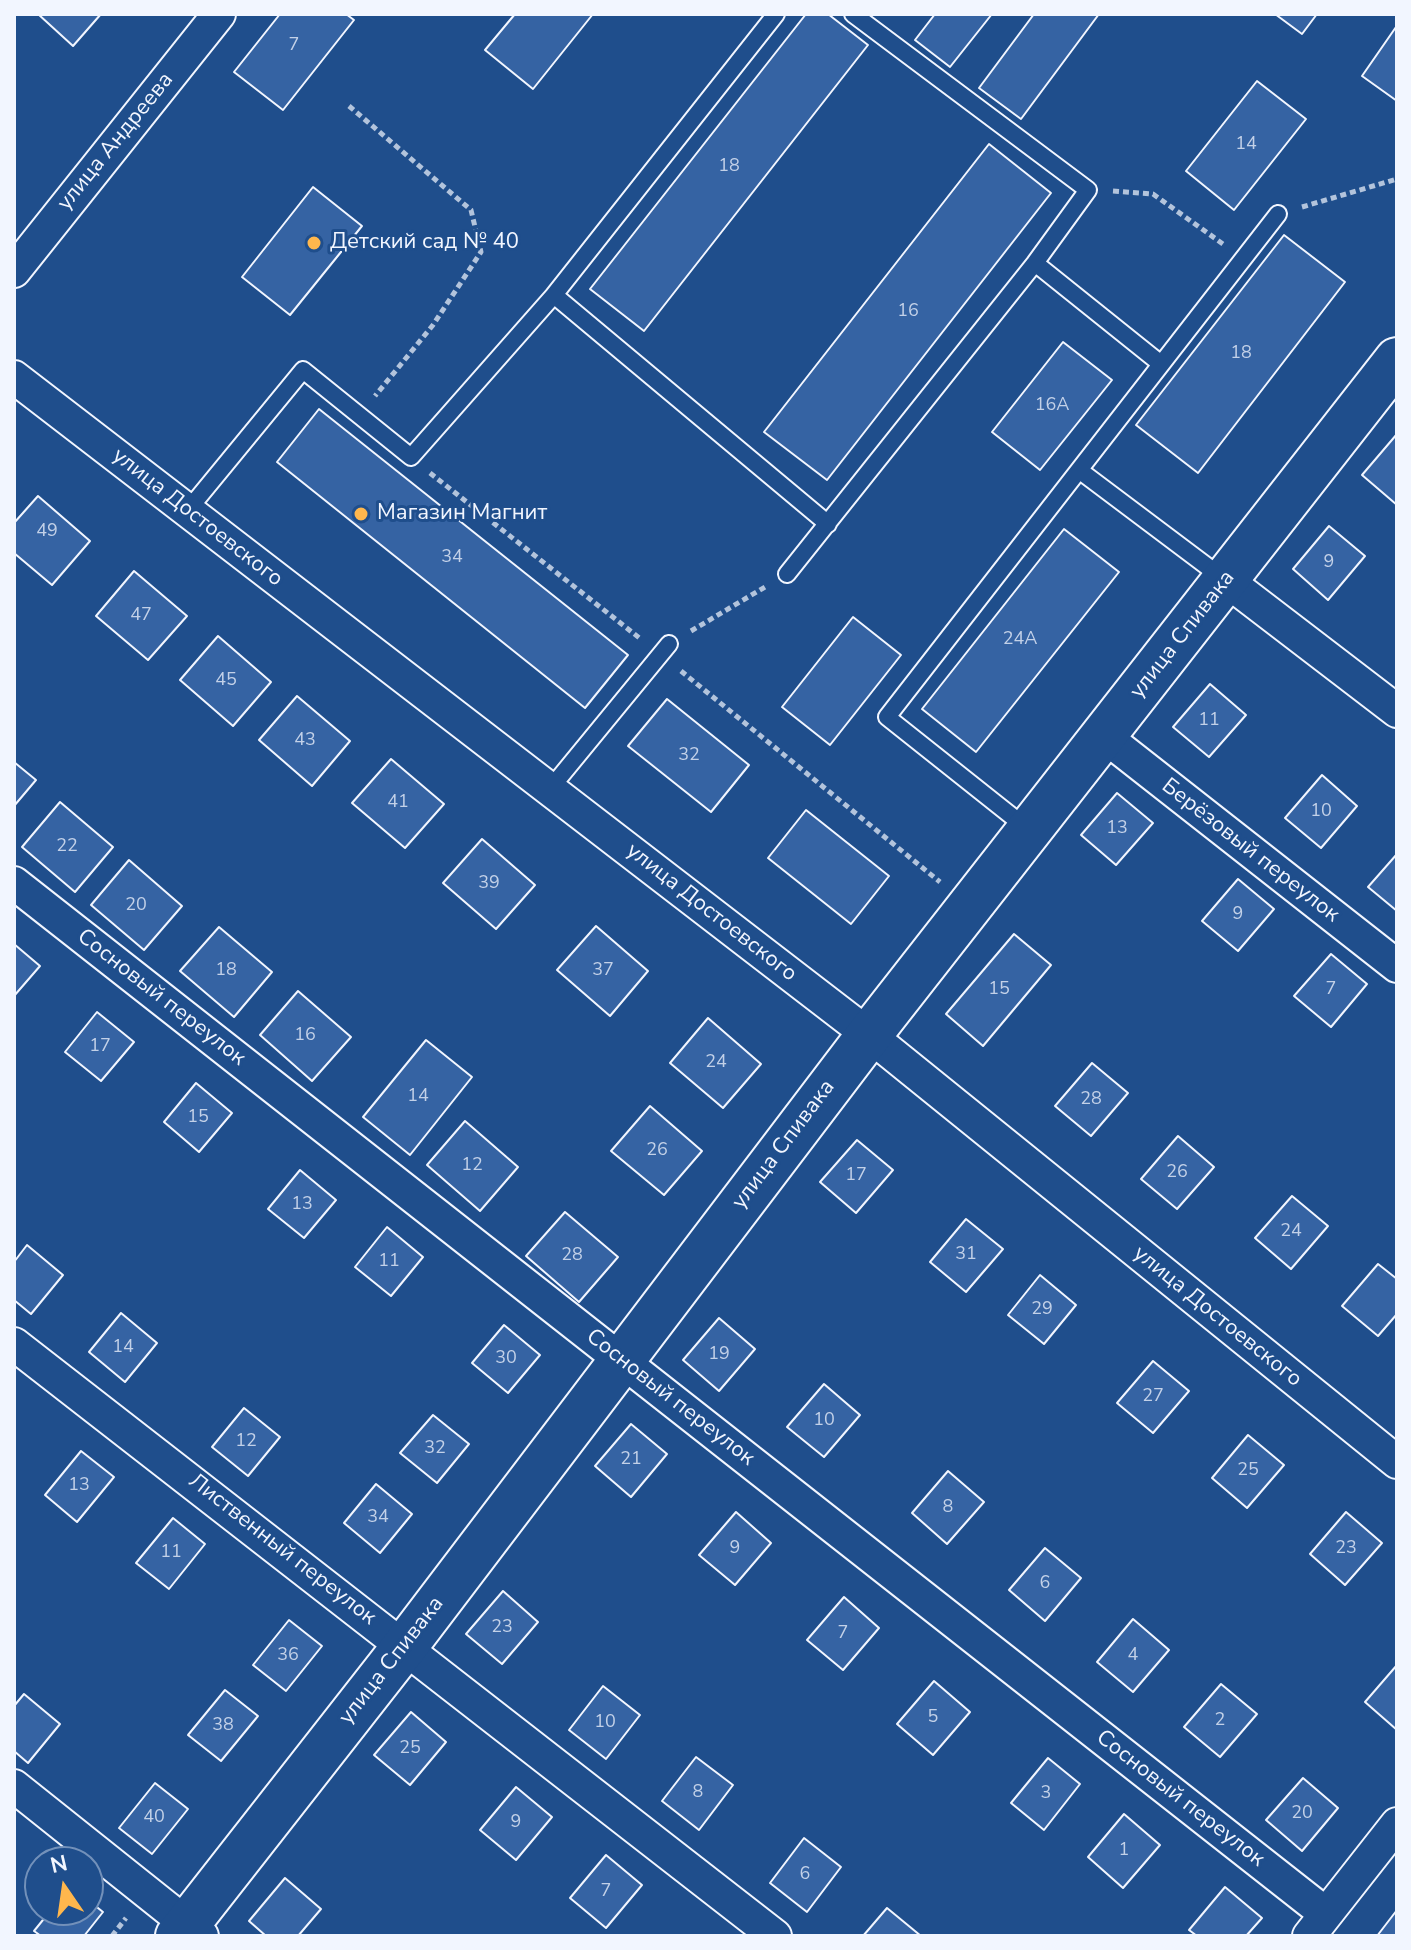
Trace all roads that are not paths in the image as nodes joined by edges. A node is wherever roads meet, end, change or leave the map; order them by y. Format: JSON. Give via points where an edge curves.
{"nodes":[{"id":1,"x":776,"y":14,"type":"edge"},
{"id":2,"x":853,"y":14,"type":"edge"},
{"id":3,"x":214,"y":15,"type":"edge"},
{"id":4,"x":1278,"y":214,"type":"road end"},
{"id":5,"x":1035,"y":263,"type":"junction"},
{"id":6,"x":14,"y":271,"type":"edge"},
{"id":7,"x":554,"y":295,"type":"junction"},
{"id":8,"x":1397,"y":360,"type":"edge"},
{"id":9,"x":1161,"y":364,"type":"junction"},
{"id":10,"x":14,"y":377,"type":"edge"},
{"id":11,"x":1079,"y":470,"type":"junction"},
{"id":12,"x":188,"y":510,"type":"junction"},
{"id":13,"x":828,"y":524,"type":"junction"},
{"id":14,"x":787,"y":574,"type":"road end"},
{"id":15,"x":1226,"y":580,"type":"junction"},
{"id":16,"x":665,"y":649,"type":"road end"},
{"id":17,"x":1397,"y":711,"type":"edge"},
{"id":18,"x":1104,"y":736,"type":"junction"},
{"id":19,"x":550,"y":789,"type":"junction"},
{"id":20,"x":1029,"y":830,"type":"junction"},
{"id":21,"x":14,"y":883,"type":"edge"},
{"id":22,"x":1397,"y":966,"type":"edge"},
{"id":23,"x":869,"y":1035,"type":"junction"},
{"id":24,"x":14,"y":1344,"type":"edge"},
{"id":25,"x":621,"y":1359,"type":"junction"},
{"id":26,"x":1397,"y":1462,"type":"edge"},
{"id":27,"x":405,"y":1646,"type":"junction"},
{"id":28,"x":14,"y":1786,"type":"edge"},
{"id":29,"x":1397,"y":1824,"type":"edge"},
{"id":30,"x":1317,"y":1925,"type":"edge"},
{"id":31,"x":189,"y":1932,"type":"edge"},
{"id":32,"x":775,"y":1936,"type":"edge"}],
"edges":[{"from":1,"to":7,"type":"lane"},
{"from":2,"to":5,"type":"lane","via":[[1088,190]]},
{"from":3,"to":6,"type":"street","name":"улица Андреева"},
{"from":4,"to":9,"type":"lane"},
{"from":5,"to":9,"type":"lane"},
{"from":5,"to":13,"type":"lane"},
{"from":7,"to":12,"type":"lane","via":[[411,457],[303,370]]},
{"from":7,"to":13,"type":"lane"},
{"from":8,"to":15,"type":"street","name":"улица Спивака"},
{"from":9,"to":11,"type":"lane"},
{"from":10,"to":12,"type":"street","name":"улица Достоевского"},
{"from":11,"to":15,"type":"lane"},
{"from":11,"to":20,"type":"lane","via":[[887,717]]},
{"from":12,"to":19,"type":"street","name":"улица Достоевского"},
{"from":13,"to":14,"type":"lane"},
{"from":15,"to":17,"type":"street"},
{"from":15,"to":18,"type":"street","name":"улица Спивака"},
{"from":16,"to":19,"type":"lane"},
{"from":18,"to":20,"type":"street","name":"улица Спивака"},
{"from":18,"to":22,"type":"street","name":"Берёзовый переулок"},
{"from":19,"to":23,"type":"street","name":"улица Достоевского"},
{"from":20,"to":23,"type":"street","name":"улица Спивака"},
{"from":21,"to":25,"type":"street","name":"Сосновый переулок"},
{"from":23,"to":25,"type":"street","name":"улица Спивака"},
{"from":23,"to":26,"type":"street","name":"улица Достоевского"},
{"from":24,"to":27,"type":"street","name":"Лиственный переулок"},
{"from":25,"to":27,"type":"street","name":"улица Спивака"},
{"from":25,"to":30,"type":"street","name":"Сосновый переулок"},
{"from":27,"to":31,"type":"street","name":"улица Спивака"},
{"from":27,"to":32,"type":"street","name":"Лиственный переулок"},
{"from":28,"to":31,"type":"street"},
{"from":29,"to":30,"type":"street"}]}
